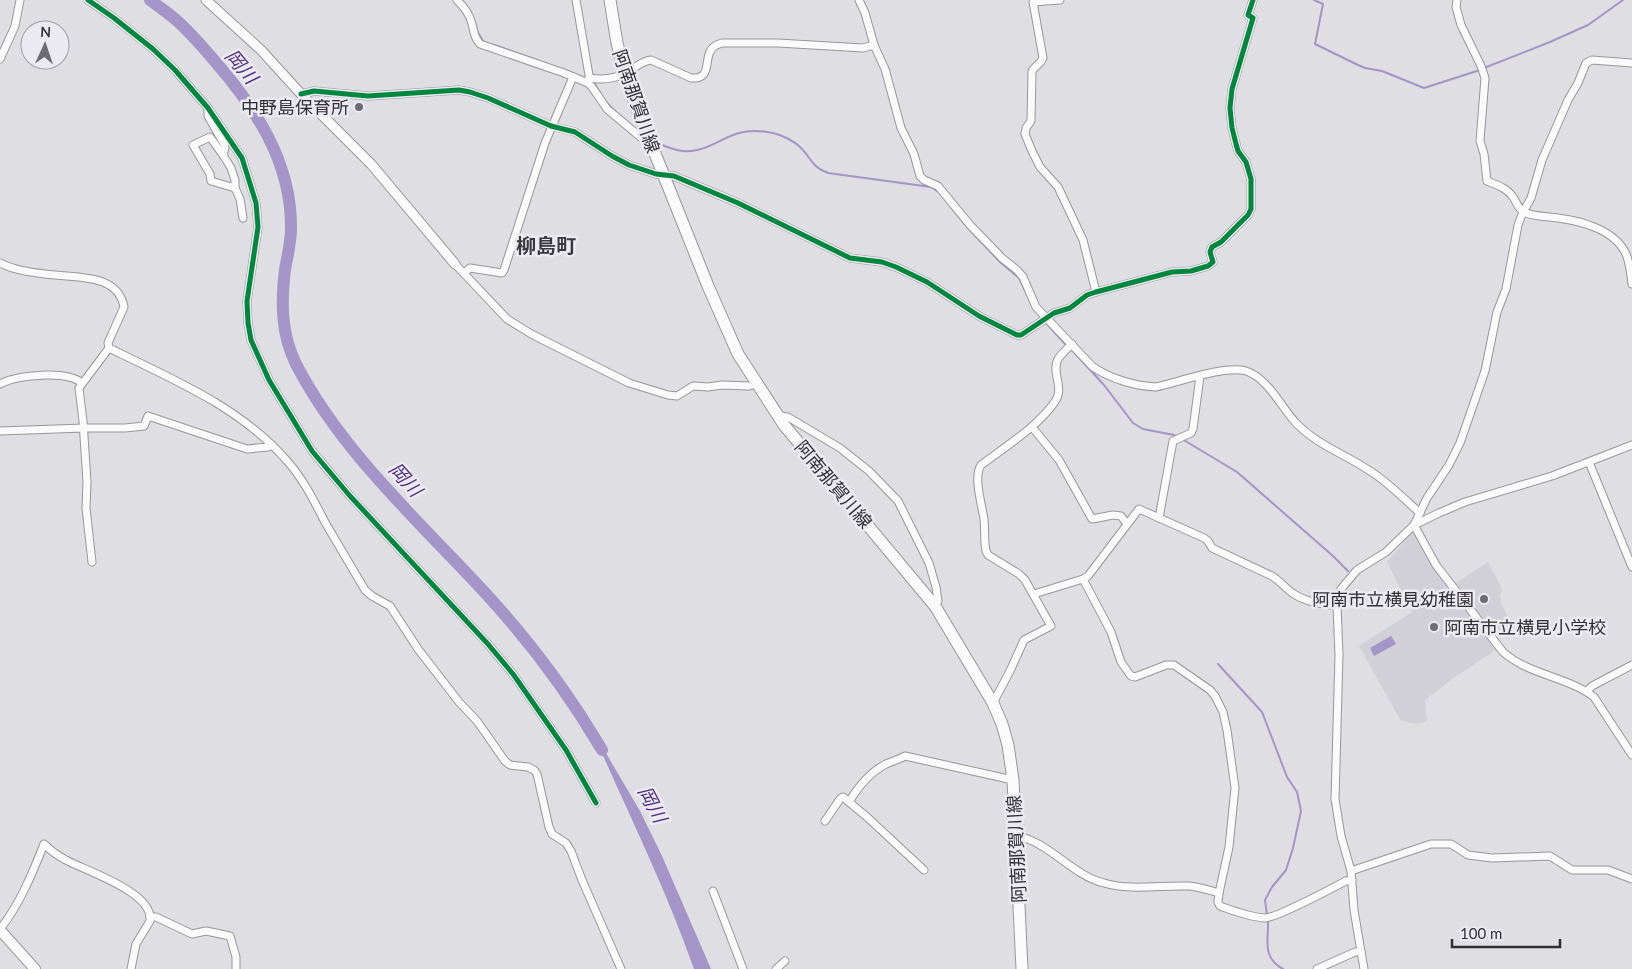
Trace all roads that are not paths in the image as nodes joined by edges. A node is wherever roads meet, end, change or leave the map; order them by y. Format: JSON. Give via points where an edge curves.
{"nodes":[{"id":1,"x":20,"y":0,"type":"edge"},
{"id":2,"x":88,"y":0,"type":"edge"},
{"id":3,"x":206,"y":0,"type":"edge"},
{"id":4,"x":457,"y":0,"type":"edge"},
{"id":5,"x":576,"y":0,"type":"edge"},
{"id":6,"x":610,"y":0,"type":"edge"},
{"id":7,"x":859,"y":0,"type":"edge"},
{"id":8,"x":1060,"y":0,"type":"edge"},
{"id":9,"x":1252,"y":0,"type":"edge"},
{"id":10,"x":1457,"y":0,"type":"edge"},
{"id":11,"x":874,"y":45,"type":"junction"},
{"id":12,"x":0,"y":59,"type":"edge"},
{"id":13,"x":1632,"y":63,"type":"edge"},
{"id":14,"x":625,"y":74,"type":"junction"},
{"id":15,"x":573,"y":77,"type":"junction"},
{"id":16,"x":589,"y":81,"type":"junction"},
{"id":17,"x":301,"y":94,"type":"junction"},
{"id":18,"x":208,"y":108,"type":"junction"},
{"id":19,"x":551,"y":126,"type":"junction"},
{"id":20,"x":650,"y":142,"type":"junction"},
{"id":21,"x":223,"y":155,"type":"junction"},
{"id":22,"x":663,"y":175,"type":"junction"},
{"id":23,"x":235,"y":188,"type":"junction"},
{"id":24,"x":1523,"y":212,"type":"junction"},
{"id":25,"x":243,"y":218,"type":"dead end"},
{"id":26,"x":1629,"y":254,"type":"edge"},
{"id":27,"x":0,"y":262,"type":"edge"},
{"id":28,"x":455,"y":264,"type":"joint"},
{"id":29,"x":464,"y":273,"type":"junction"},
{"id":30,"x":1632,"y":284,"type":"edge"},
{"id":31,"x":1096,"y":292,"type":"junction"},
{"id":32,"x":1045,"y":320,"type":"junction"},
{"id":33,"x":1069,"y":347,"type":"junction"},
{"id":34,"x":109,"y":348,"type":"junction"},
{"id":35,"x":1200,"y":376,"type":"junction"},
{"id":36,"x":82,"y":383,"type":"junction"},
{"id":37,"x":0,"y":384,"type":"edge"},
{"id":38,"x":756,"y":384,"type":"junction"},
{"id":39,"x":778,"y":416,"type":"junction"},
{"id":40,"x":84,"y":428,"type":"junction"},
{"id":41,"x":1032,"y":428,"type":"junction"},
{"id":42,"x":0,"y":431,"type":"edge"},
{"id":43,"x":272,"y":445,"type":"junction"},
{"id":44,"x":1632,"y":445,"type":"edge"},
{"id":45,"x":1589,"y":462,"type":"junction"},
{"id":46,"x":1420,"y":513,"type":"junction"},
{"id":47,"x":1159,"y":518,"type":"junction"},
{"id":48,"x":1127,"y":524,"type":"junction"},
{"id":49,"x":1414,"y":525,"type":"junction"},
{"id":50,"x":92,"y":562,"type":"dead end"},
{"id":51,"x":1632,"y":567,"type":"edge"},
{"id":52,"x":1083,"y":579,"type":"junction"},
{"id":53,"x":1034,"y":594,"type":"junction"},
{"id":54,"x":935,"y":606,"type":"junction"},
{"id":55,"x":1337,"y":606,"type":"junction"},
{"id":56,"x":1632,"y":665,"type":"edge"},
{"id":57,"x":1587,"y":691,"type":"junction"},
{"id":58,"x":993,"y":703,"type":"junction"},
{"id":59,"x":1632,"y":755,"type":"edge"},
{"id":60,"x":1012,"y":780,"type":"junction"},
{"id":61,"x":849,"y":802,"type":"junction"},
{"id":62,"x":596,"y":803,"type":"dead end"},
{"id":63,"x":825,"y":821,"type":"dead end"},
{"id":64,"x":1016,"y":836,"type":"junction"},
{"id":65,"x":924,"y":870,"type":"dead end"},
{"id":66,"x":1351,"y":871,"type":"junction"},
{"id":67,"x":1352,"y":880,"type":"junction"},
{"id":68,"x":1632,"y":880,"type":"edge"},
{"id":69,"x":713,"y":891,"type":"dead end"},
{"id":70,"x":1219,"y":893,"type":"junction"},
{"id":71,"x":150,"y":917,"type":"junction"},
{"id":72,"x":0,"y":930,"type":"edge"},
{"id":73,"x":1361,"y":952,"type":"junction"},
{"id":74,"x":784,"y":962,"type":"dead end"},
{"id":75,"x":35,"y":969,"type":"edge"},
{"id":76,"x":131,"y":969,"type":"edge"},
{"id":77,"x":236,"y":969,"type":"edge"},
{"id":78,"x":621,"y":969,"type":"edge"},
{"id":79,"x":743,"y":969,"type":"edge"},
{"id":80,"x":776,"y":969,"type":"edge"},
{"id":81,"x":1021,"y":969,"type":"edge"},
{"id":82,"x":1317,"y":969,"type":"edge"},
{"id":83,"x":1364,"y":969,"type":"edge"}],
"edges":[{"from":1,"to":12,"type":"street","via":[[15,26]]},
{"from":2,"to":18,"type":"street","via":[[153,49]]},
{"from":3,"to":17,"type":"street","via":[[261,50]]},
{"from":4,"to":15,"type":"street","via":[[467,12],[474,37],[480,44]]},
{"from":5,"to":16,"type":"street"},
{"from":6,"to":14,"type":"main road","name":"阿南那賀川線"},
{"from":7,"to":11,"type":"street"},
{"from":8,"to":31,"type":"street","via":[[1033,2],[1043,58],[1032,71],[1031,121],[1025,134],[1040,167],[1058,187],[1083,240]]},
{"from":9,"to":31,"type":"street","via":[[1248,15],[1253,18],[1232,89],[1230,108],[1236,144],[1251,178],[1251,209],[1248,215],[1212,247],[1213,262],[1208,266]]},
{"from":10,"to":24,"type":"street","via":[[1461,25],[1485,78],[1480,141],[1487,181],[1507,190]]},
{"from":11,"to":14,"type":"street","via":[[863,48],[722,43],[710,51],[705,73],[698,79],[651,60]]},
{"from":11,"to":32,"type":"street","via":[[886,68],[901,128],[914,154],[920,176],[938,186],[970,225],[1017,270]]},
{"from":13,"to":24,"type":"street","via":[[1592,60],[1586,63],[1542,160],[1531,198]]},
{"from":14,"to":16,"type":"street","via":[[608,80]]},
{"from":14,"to":20,"type":"main road","name":"阿南那賀川線"},
{"from":15,"to":16,"type":"street"},
{"from":15,"to":19,"type":"street"},
{"from":16,"to":20,"type":"street","via":[[607,109]]},
{"from":17,"to":19,"type":"street","via":[[314,91],[368,96],[459,90]]},
{"from":17,"to":28,"type":"street","via":[[371,164]]},
{"from":18,"to":21,"type":"street","via":[[210,122],[224,144]]},
{"from":18,"to":62,"type":"street","via":[[242,158],[256,203],[258,227],[247,301],[248,323],[269,380],[312,451],[513,674],[566,750]]},
{"from":19,"to":22,"type":"street","via":[[575,132],[629,165]]},
{"from":19,"to":29,"type":"street","via":[[504,270],[502,273],[470,268]]},
{"from":20,"to":22,"type":"main road","name":"阿南那賀川線"},
{"from":21,"to":23,"type":"street","via":[[231,168]]},
{"from":21,"to":23,"type":"street","via":[[210,137],[193,145],[211,181]]},
{"from":22,"to":32,"type":"street","via":[[674,176],[738,203],[850,258],[896,267],[1017,335],[1021,336]]},
{"from":22,"to":38,"type":"main road","name":"阿南那賀川線","via":[[730,338]]},
{"from":23,"to":25,"type":"street"},
{"from":24,"to":26,"type":"street","via":[[1589,225],[1606,233]]},
{"from":24,"to":46,"type":"street","via":[[1479,390],[1460,443]]},
{"from":26,"to":30,"type":"street"},
{"from":27,"to":34,"type":"street","via":[[14,269],[92,279],[116,289],[124,307],[108,343]]},
{"from":28,"to":29,"type":"street"},
{"from":29,"to":38,"type":"street","via":[[507,319],[629,383],[677,396],[694,386]]},
{"from":31,"to":32,"type":"street"},
{"from":32,"to":33,"type":"street"},
{"from":33,"to":35,"type":"street","via":[[1102,374],[1147,387],[1156,388]]},
{"from":33,"to":41,"type":"street","via":[[1058,360],[1059,392],[1056,399]]},
{"from":34,"to":36,"type":"street"},
{"from":34,"to":43,"type":"street","via":[[192,388]]},
{"from":35,"to":46,"type":"street","via":[[1231,370],[1246,371],[1260,377],[1297,423],[1315,439],[1371,471]]},
{"from":35,"to":47,"type":"street","via":[[1191,433],[1173,441]]},
{"from":36,"to":37,"type":"street","via":[[70,377],[31,376],[12,378]]},
{"from":36,"to":40,"type":"street","via":[[79,393]]},
{"from":38,"to":39,"type":"main road","name":"阿南那賀川線"},
{"from":39,"to":54,"type":"main road","name":"阿南那賀川線"},
{"from":39,"to":54,"type":"street","via":[[788,417],[840,448],[869,471],[898,501],[929,563],[938,601]]},
{"from":40,"to":42,"type":"street"},
{"from":40,"to":43,"type":"street","via":[[144,426],[148,416],[247,449]]},
{"from":40,"to":50,"type":"street","via":[[86,508]]},
{"from":41,"to":48,"type":"street","via":[[1058,460],[1092,519],[1121,516]]},
{"from":41,"to":53,"type":"street","via":[[981,464],[978,475],[986,551],[1026,580]]},
{"from":43,"to":78,"type":"street","via":[[303,482],[365,590],[390,606],[418,649],[459,702],[478,720],[505,761],[514,766],[528,767],[536,774],[552,834],[566,843],[571,851]]},
{"from":44,"to":45,"type":"street"},
{"from":45,"to":49,"type":"street","via":[[1465,502]]},
{"from":45,"to":51,"type":"street"},
{"from":46,"to":49,"type":"street"},
{"from":47,"to":48,"type":"street","via":[[1139,509]]},
{"from":47,"to":55,"type":"street","via":[[1204,538],[1212,548],[1272,576],[1302,599]]},
{"from":48,"to":52,"type":"street"},
{"from":49,"to":55,"type":"street","via":[[1386,552],[1352,574],[1341,589]]},
{"from":49,"to":57,"type":"street","via":[[1436,565],[1503,652],[1524,666]]},
{"from":52,"to":53,"type":"street"},
{"from":52,"to":70,"type":"street","via":[[1111,632],[1121,662],[1131,676],[1174,665],[1210,690],[1223,712],[1235,788],[1229,847]]},
{"from":53,"to":58,"type":"street","via":[[1051,626],[1024,640]]},
{"from":54,"to":58,"type":"main road","name":"阿南那賀川線"},
{"from":55,"to":66,"type":"street","via":[[1339,655],[1335,799]]},
{"from":56,"to":57,"type":"street"},
{"from":57,"to":59,"type":"street"},
{"from":58,"to":60,"type":"main road","name":"阿南那賀川線","via":[[1008,745]]},
{"from":60,"to":61,"type":"street","via":[[905,756],[878,770],[859,786]]},
{"from":60,"to":64,"type":"main road","name":"阿南那賀川線"},
{"from":61,"to":63,"type":"street","via":[[843,797],[840,799]]},
{"from":61,"to":65,"type":"street"},
{"from":64,"to":70,"type":"street","via":[[1032,840],[1101,883],[1130,887],[1188,886]]},
{"from":64,"to":81,"type":"main road","name":"阿南那賀川線"},
{"from":66,"to":67,"type":"street"},
{"from":66,"to":68,"type":"street","via":[[1431,844],[1451,844],[1468,855],[1492,858],[1550,856],[1572,870],[1608,870]]},
{"from":67,"to":70,"type":"street","via":[[1271,917],[1220,906]]},
{"from":67,"to":73,"type":"street"},
{"from":69,"to":79,"type":"street"},
{"from":71,"to":72,"type":"street","via":[[142,901],[67,861],[44,844],[8,920]]},
{"from":71,"to":76,"type":"street","via":[[136,944]]},
{"from":71,"to":77,"type":"street","via":[[192,934],[206,931],[230,936]]},
{"from":72,"to":75,"type":"main road"},
{"from":73,"to":82,"type":"street"},
{"from":73,"to":83,"type":"street"},
{"from":74,"to":80,"type":"street"}]}
